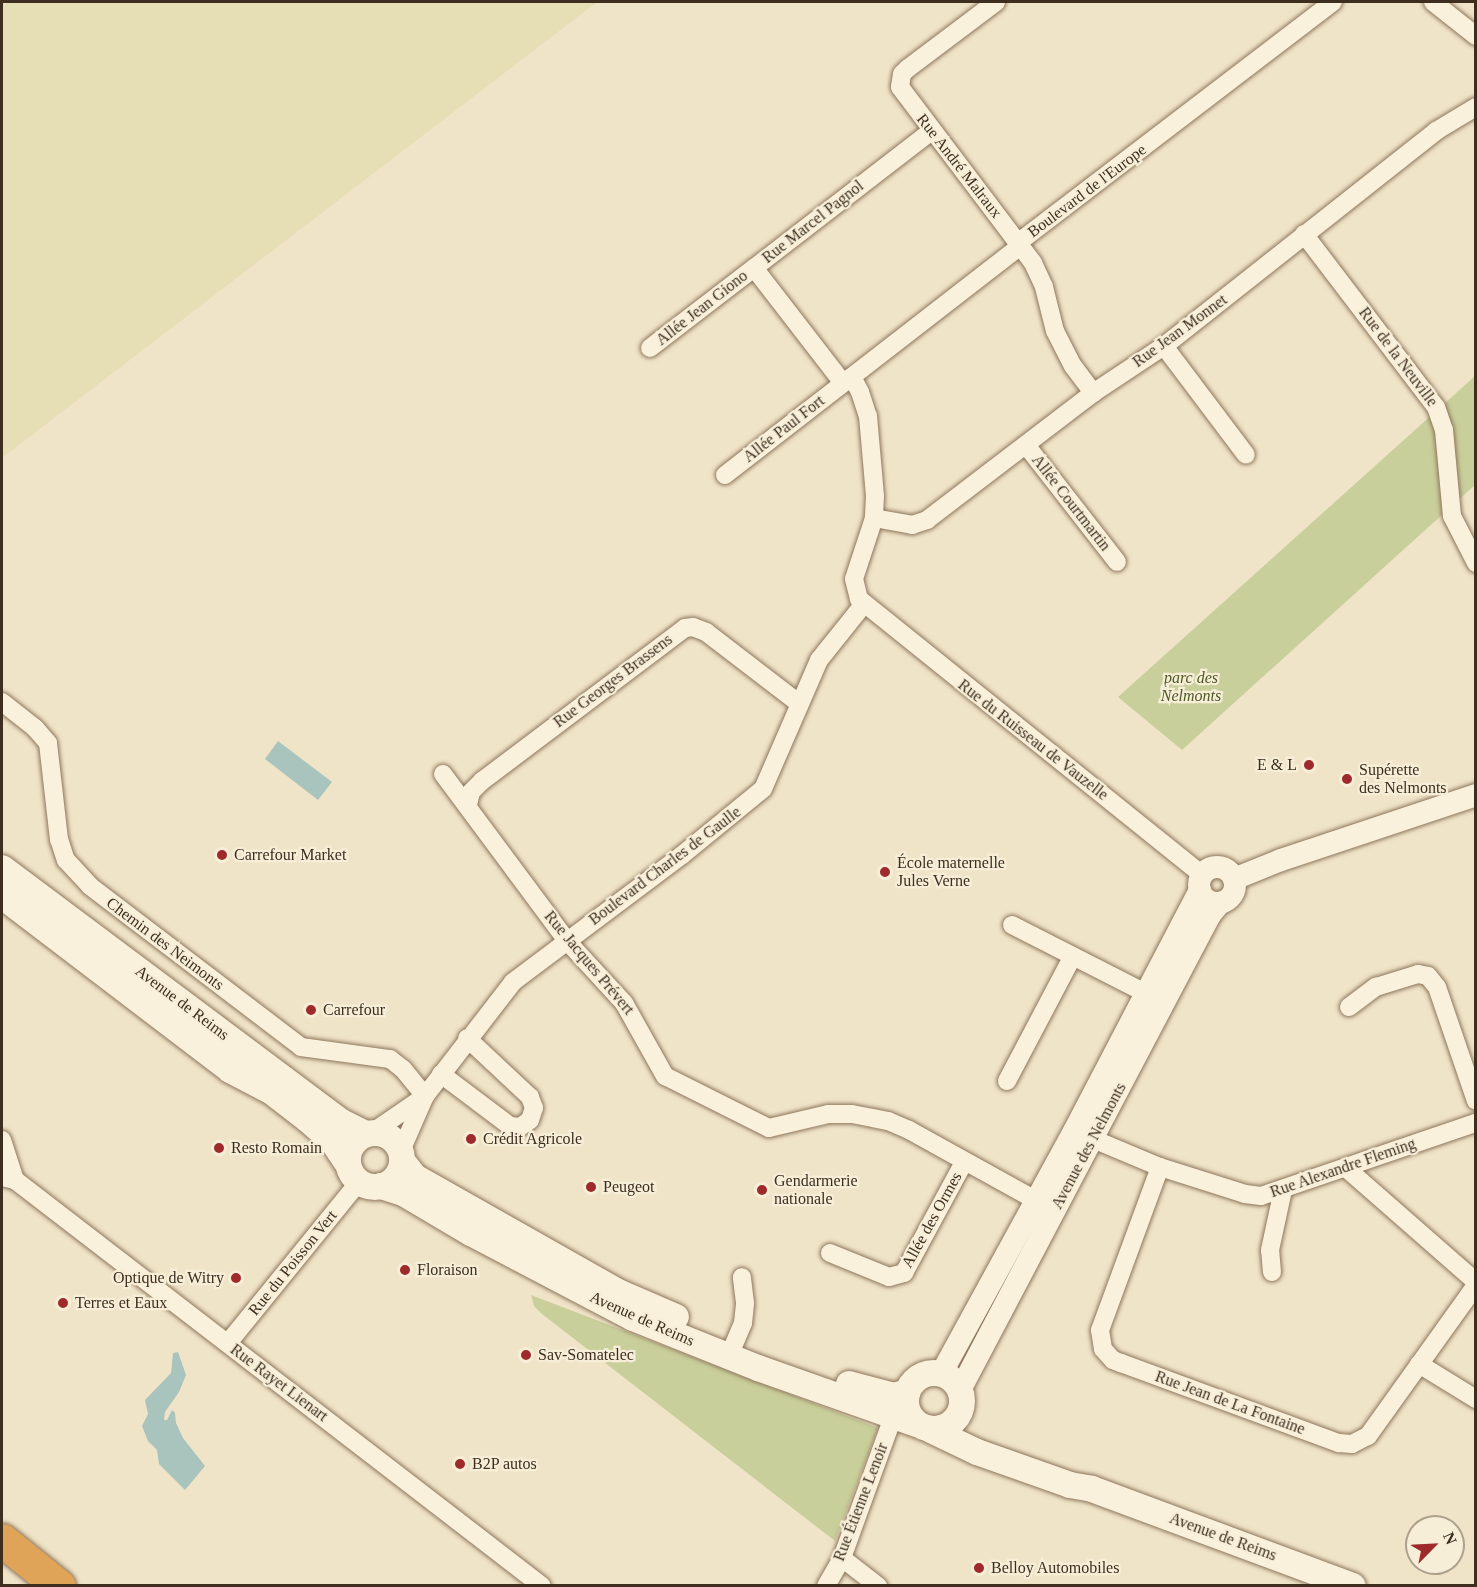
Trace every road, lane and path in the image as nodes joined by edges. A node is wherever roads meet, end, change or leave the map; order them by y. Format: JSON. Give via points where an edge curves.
{"nodes":[{"id":1,"x":996,"y":2,"type":"edge"},
{"id":2,"x":1333,"y":2,"type":"edge"},
{"id":3,"x":1433,"y":2,"type":"edge"},
{"id":4,"x":1476,"y":36,"type":"edge"},
{"id":5,"x":1476,"y":107,"type":"edge"},
{"id":6,"x":932,"y":131,"type":"junction"},
{"id":7,"x":1304,"y":234,"type":"junction"},
{"id":8,"x":1019,"y":245,"type":"junction"},
{"id":9,"x":754,"y":268,"type":"junction"},
{"id":10,"x":1164,"y":346,"type":"junction"},
{"id":11,"x":650,"y":348,"type":"dead end"},
{"id":12,"x":847,"y":380,"type":"junction"},
{"id":13,"x":1093,"y":393,"type":"junction"},
{"id":14,"x":1026,"y":445,"type":"junction"},
{"id":15,"x":1246,"y":454,"type":"dead end"},
{"id":16,"x":725,"y":475,"type":"dead end"},
{"id":17,"x":874,"y":518,"type":"junction"},
{"id":18,"x":1117,"y":562,"type":"dead end"},
{"id":19,"x":1476,"y":563,"type":"edge"},
{"id":20,"x":863,"y":605,"type":"junction"},
{"id":21,"x":2,"y":702,"type":"edge"},
{"id":22,"x":800,"y":704,"type":"junction"},
{"id":23,"x":443,"y":774,"type":"dead end"},
{"id":24,"x":1476,"y":795,"type":"edge"},
{"id":25,"x":468,"y":806,"type":"junction"},
{"id":26,"x":2,"y":868,"type":"edge"},
{"id":27,"x":1234,"y":879,"type":"junction"},
{"id":28,"x":1201,"y":882,"type":"junction"},
{"id":29,"x":2,"y":896,"type":"edge"},
{"id":30,"x":1220,"y":903,"type":"junction"},
{"id":31,"x":1012,"y":924,"type":"dead end"},
{"id":32,"x":567,"y":941,"type":"junction"},
{"id":33,"x":1073,"y":956,"type":"junction"},
{"id":34,"x":1155,"y":998,"type":"junction"},
{"id":35,"x":1349,"y":1007,"type":"dead end"},
{"id":36,"x":467,"y":1038,"type":"junction"},
{"id":37,"x":441,"y":1074,"type":"junction"},
{"id":38,"x":1007,"y":1081,"type":"dead end"},
{"id":39,"x":425,"y":1096,"type":"junction"},
{"id":40,"x":1476,"y":1101,"type":"edge"},
{"id":41,"x":1476,"y":1123,"type":"edge"},
{"id":42,"x":370,"y":1133,"type":"junction"},
{"id":43,"x":1083,"y":1135,"type":"junction"},
{"id":44,"x":2,"y":1140,"type":"edge"},
{"id":45,"x":401,"y":1156,"type":"junction"},
{"id":46,"x":964,"y":1162,"type":"junction"},
{"id":47,"x":1160,"y":1167,"type":"junction"},
{"id":48,"x":1346,"y":1168,"type":"junction"},
{"id":49,"x":362,"y":1177,"type":"junction"},
{"id":50,"x":8,"y":1179,"type":"edge"},
{"id":51,"x":1283,"y":1190,"type":"junction"},
{"id":52,"x":1046,"y":1206,"type":"junction"},
{"id":53,"x":830,"y":1253,"type":"dead end"},
{"id":54,"x":1272,"y":1272,"type":"dead end"},
{"id":55,"x":742,"y":1277,"type":"dead end"},
{"id":56,"x":1476,"y":1283,"type":"edge"},
{"id":57,"x":228,"y":1344,"type":"junction"},
{"id":58,"x":731,"y":1349,"type":"junction"},
{"id":59,"x":1419,"y":1364,"type":"junction"},
{"id":60,"x":954,"y":1391,"type":"junction"},
{"id":61,"x":907,"y":1392,"type":"junction"},
{"id":62,"x":1476,"y":1399,"type":"edge"},
{"id":63,"x":913,"y":1424,"type":"junction"},
{"id":64,"x":1092,"y":1489,"type":"junction"},
{"id":65,"x":2,"y":1540,"type":"edge"},
{"id":66,"x":842,"y":1558,"type":"junction"},
{"id":67,"x":2,"y":1569,"type":"edge"},
{"id":68,"x":22,"y":1586,"type":"edge"},
{"id":69,"x":59,"y":1586,"type":"edge"},
{"id":70,"x":542,"y":1586,"type":"edge"},
{"id":71,"x":826,"y":1586,"type":"edge"},
{"id":72,"x":878,"y":1586,"type":"edge"},
{"id":73,"x":1353,"y":1586,"type":"edge"}],
"edges":[{"from":1,"to":6,"type":"street","name":"Rue André Malraux","via":[[902,74],[903,93]]},
{"from":2,"to":8,"type":"street","name":"Boulevard de l'Europe"},
{"from":3,"to":4,"type":"street"},
{"from":5,"to":7,"type":"street","name":"Rue Jean Monnet","via":[[1436,130]]},
{"from":6,"to":8,"type":"street","name":"Rue André Malraux"},
{"from":6,"to":9,"type":"street","name":"Rue Marcel Pagnol"},
{"from":7,"to":10,"type":"street","name":"Rue Jean Monnet"},
{"from":7,"to":19,"type":"street","name":"Rue de la Neuville","via":[[1436,406],[1444,430],[1452,516]]},
{"from":8,"to":12,"type":"street","name":"Boulevard de l'Europe"},
{"from":8,"to":13,"type":"street","name":"Rue André Malraux","via":[[1041,278],[1060,342]]},
{"from":9,"to":11,"type":"street","name":"Allée Jean Giono"},
{"from":9,"to":12,"type":"street","name":"Rue Marcel Pagnol"},
{"from":10,"to":13,"type":"street","name":"Rue Jean Monnet"},
{"from":10,"to":15,"type":"street"},
{"from":12,"to":16,"type":"street","name":"Allée Paul Fort"},
{"from":12,"to":17,"type":"street","via":[[860,392],[868,416]]},
{"from":13,"to":14,"type":"street","name":"Rue Jean Monnet"},
{"from":14,"to":17,"type":"street","name":"Rue Jean Monnet","via":[[920,523],[905,525]]},
{"from":14,"to":18,"type":"street","name":"Allée Courtmartin"},
{"from":17,"to":20,"type":"street","via":[[854,579],[856,594]]},
{"from":20,"to":22,"type":"street","name":"Boulevard Charles de Gaulle","via":[[828,646]]},
{"from":20,"to":28,"type":"street","name":"Rue du Ruisseau de Vauzelle"},
{"from":21,"to":39,"type":"street","name":"Chemin des Neimonts","via":[[48,743],[59,839],[66,860],[90,886],[301,1047],[390,1059]]},
{"from":22,"to":25,"type":"street","name":"Rue Georges Brassens","via":[[706,632],[685,628],[482,782],[471,792]]},
{"from":22,"to":32,"type":"street","name":"Boulevard Charles de Gaulle","via":[[769,778],[757,796]]},
{"from":23,"to":25,"type":"street","name":"Rue Jacques Prévert"},
{"from":24,"to":27,"type":"street"},
{"from":25,"to":32,"type":"street","name":"Rue Jacques Prévert"},
{"from":26,"to":42,"type":"main road","name":"Avenue de Reims","via":[[340,1120]]},
{"from":27,"to":28,"type":"street","via":[[1222,868],[1211,868]]},
{"from":27,"to":30,"type":"street","name":"Avenue des Nelmonts","via":[[1232,895]]},
{"from":28,"to":30,"type":"street","via":[[1210,901]]},
{"from":28,"to":34,"type":"street","name":"Avenue des Nelmonts"},
{"from":29,"to":49,"type":"main road","name":"Avenue de Reims","via":[[230,1070],[272,1092],[307,1119],[333,1142]]},
{"from":30,"to":34,"type":"street","name":"Avenue des Nelmonts"},
{"from":31,"to":33,"type":"street"},
{"from":32,"to":36,"type":"street","name":"Boulevard Charles de Gaulle","via":[[513,982]]},
{"from":32,"to":46,"type":"street","name":"Rue Jacques Prévert","via":[[624,1003],[657,1065],[670,1079],[769,1128],[828,1114],[878,1119],[909,1130]]},
{"from":33,"to":34,"type":"street"},
{"from":33,"to":38,"type":"street"},
{"from":34,"to":43,"type":"street","name":"Avenue des Nelmonts"},
{"from":35,"to":40,"type":"street","via":[[1376,987],[1418,974],[1428,976],[1437,987]]},
{"from":36,"to":37,"type":"street","name":"Boulevard Charles de Gaulle"},
{"from":36,"to":37,"type":"street","via":[[530,1097],[534,1108],[530,1120],[520,1127],[510,1126]]},
{"from":37,"to":39,"type":"street","name":"Boulevard Charles de Gaulle"},
{"from":39,"to":42,"type":"street","name":"Boulevard Charles de Gaulle"},
{"from":39,"to":45,"type":"street","name":"Boulevard Charles de Gaulle"},
{"from":41,"to":48,"type":"street","name":"Rue Alexandre Fleming"},
{"from":42,"to":45,"type":"main road","name":"Avenue de Reims","via":[[390,1137]]},
{"from":42,"to":49,"type":"main road","via":[[352,1145]]},
{"from":43,"to":47,"type":"street","name":"Rue Alexandre Fleming"},
{"from":43,"to":52,"type":"street","name":"Avenue des Nelmonts"},
{"from":44,"to":50,"type":"street","name":"Rue Rayet Lienart"},
{"from":45,"to":49,"type":"main road","via":[[396,1177]]},
{"from":45,"to":58,"type":"main road","name":"Avenue de Reims","via":[[416,1177],[618,1292]]},
{"from":46,"to":52,"type":"street","name":"Rue Jacques Prévert"},
{"from":46,"to":53,"type":"street","name":"Allée des Ormes","via":[[904,1273],[889,1277]]},
{"from":47,"to":51,"type":"street","name":"Rue Alexandre Fleming","via":[[1253,1196]]},
{"from":47,"to":59,"type":"street","name":"Rue Jean de La Fontaine","via":[[1103,1321],[1103,1349],[1113,1360],[1339,1443],[1352,1444],[1368,1436]]},
{"from":48,"to":51,"type":"street","name":"Rue Alexandre Fleming"},
{"from":48,"to":56,"type":"street"},
{"from":49,"to":57,"type":"street","name":"Rue du Poisson Vert"},
{"from":49,"to":58,"type":"main road","name":"Avenue de Reims","via":[[405,1194],[633,1318]]},
{"from":50,"to":57,"type":"street","name":"Rue Rayet Lienart"},
{"from":51,"to":54,"type":"street","via":[[1270,1251]]},
{"from":52,"to":60,"type":"street","name":"Avenue des Nelmonts"},
{"from":55,"to":58,"type":"street","via":[[743,1323]]},
{"from":56,"to":59,"type":"street","name":"Rue Jean de La Fontaine"},
{"from":57,"to":70,"type":"street","name":"Rue Rayet Lienart"},
{"from":58,"to":61,"type":"main road","name":"Avenue de Reims","via":[[873,1392],[894,1396]]},
{"from":58,"to":63,"type":"main road","name":"Avenue de Reims"},
{"from":59,"to":62,"type":"street"},
{"from":60,"to":61,"type":"main road","via":[[933,1373],[918,1377]]},
{"from":60,"to":63,"type":"main road","via":[[954,1422],[939,1429]]},
{"from":60,"to":64,"type":"main road","name":"Avenue de Reims","via":[[970,1425],[990,1443],[1077,1478]]},
{"from":61,"to":63,"type":"main road","via":[[906,1410]]},
{"from":63,"to":64,"type":"main road","name":"Avenue de Reims","via":[[987,1455]]},
{"from":63,"to":66,"type":"street","name":"Rue Étienne Lenoir"},
{"from":64,"to":73,"type":"main road","name":"Avenue de Reims"},
{"from":65,"to":69,"type":"highway"},
{"from":66,"to":71,"type":"street","name":"Rue Étienne Lenoir"},
{"from":66,"to":72,"type":"street"},
{"from":67,"to":68,"type":"highway"}]}
